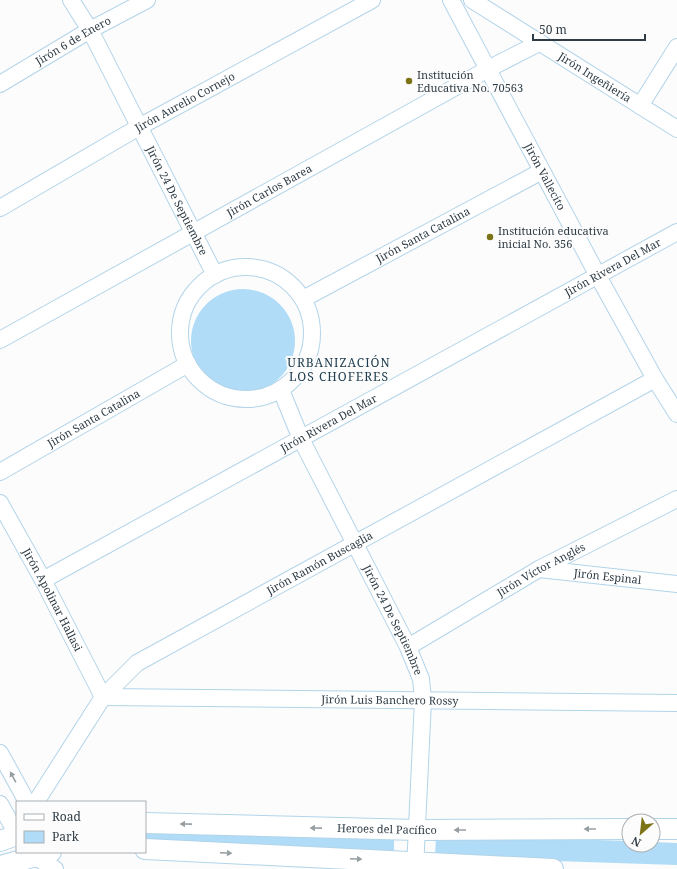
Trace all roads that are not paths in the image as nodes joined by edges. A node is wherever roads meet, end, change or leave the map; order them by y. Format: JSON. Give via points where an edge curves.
{"nodes":[{"id":1,"x":71,"y":0,"type":"edge"},
{"id":2,"x":147,"y":0,"type":"edge"},
{"id":3,"x":372,"y":0,"type":"edge"},
{"id":4,"x":450,"y":0,"type":"edge"},
{"id":5,"x":472,"y":0,"type":"edge"},
{"id":6,"x":90,"y":30,"type":"junction"},
{"id":7,"x":539,"y":43,"type":"junction"},
{"id":8,"x":677,"y":47,"type":"edge"},
{"id":9,"x":488,"y":69,"type":"junction"},
{"id":10,"x":0,"y":84,"type":"edge"},
{"id":11,"x":640,"y":106,"type":"junction"},
{"id":12,"x":138,"y":128,"type":"junction"},
{"id":13,"x":677,"y":129,"type":"edge"},
{"id":14,"x":542,"y":171,"type":"junction"},
{"id":15,"x":0,"y":208,"type":"edge"},
{"id":16,"x":193,"y":232,"type":"junction"},
{"id":17,"x":677,"y":232,"type":"edge"},
{"id":18,"x":215,"y":275,"type":"junction"},
{"id":19,"x":598,"y":276,"type":"junction"},
{"id":20,"x":303,"y":299,"type":"junction"},
{"id":21,"x":0,"y":340,"type":"edge"},
{"id":22,"x":188,"y":364,"type":"junction"},
{"id":23,"x":655,"y":379,"type":"junction"},
{"id":24,"x":281,"y":390,"type":"junction"},
{"id":25,"x":677,"y":414,"type":"edge"},
{"id":26,"x":301,"y":439,"type":"junction"},
{"id":27,"x":0,"y":472,"type":"edge"},
{"id":28,"x":677,"y":499,"type":"edge"},
{"id":29,"x":0,"y":503,"type":"edge"},
{"id":30,"x":354,"y":544,"type":"junction"},
{"id":31,"x":539,"y":569,"type":"junction"},
{"id":32,"x":43,"y":580,"type":"junction"},
{"id":33,"x":677,"y":584,"type":"edge"},
{"id":34,"x":408,"y":647,"type":"junction"},
{"id":35,"x":103,"y":697,"type":"junction"},
{"id":36,"x":423,"y":700,"type":"junction"},
{"id":37,"x":677,"y":703,"type":"edge"},
{"id":38,"x":0,"y":753,"type":"edge"},
{"id":39,"x":26,"y":801,"type":"edge"},
{"id":40,"x":37,"y":801,"type":"edge"},
{"id":41,"x":0,"y":804,"type":"edge"},
{"id":42,"x":146,"y":823,"type":"edge"},
{"id":43,"x":621,"y":829,"type":"edge"},
{"id":44,"x":661,"y":829,"type":"edge"},
{"id":45,"x":677,"y":829,"type":"edge"},
{"id":46,"x":418,"y":830,"type":"junction"},
{"id":47,"x":16,"y":832,"type":"edge"},
{"id":48,"x":16,"y":834,"type":"edge"},
{"id":49,"x":0,"y":841,"type":"edge"},
{"id":50,"x":146,"y":849,"type":"edge"},
{"id":51,"x":57,"y":853,"type":"edge"},
{"id":52,"x":39,"y":854,"type":"edge"},
{"id":53,"x":415,"y":865,"type":"edge"},
{"id":54,"x":0,"y":866,"type":"edge"},
{"id":55,"x":55,"y":869,"type":"edge"},
{"id":56,"x":61,"y":869,"type":"edge"},
{"id":57,"x":553,"y":869,"type":"edge"}],
"edges":[{"from":1,"to":6,"type":"street","name":"Jirón 24 De Septiembre"},
{"from":2,"to":6,"type":"street","name":"Jirón 6 de Enero"},
{"from":3,"to":12,"type":"street","name":"Jirón Aurelio Cornejo"},
{"from":4,"to":9,"type":"street","name":"Jirón Vallecito"},
{"from":5,"to":7,"type":"street","name":"Jirón Ingeñiería"},
{"from":6,"to":10,"type":"street","name":"Jirón 6 de Enero"},
{"from":6,"to":12,"type":"street","name":"Jirón 24 De Septiembre"},
{"from":7,"to":9,"type":"street","name":"Jirón Carlos Barea"},
{"from":7,"to":11,"type":"street","name":"Jirón Ingeñiería"},
{"from":8,"to":11,"type":"street"},
{"from":9,"to":14,"type":"street","name":"Jirón Vallecito"},
{"from":9,"to":16,"type":"street","name":"Jirón Carlos Barea"},
{"from":11,"to":13,"type":"street","name":"Jirón Ingeñiería"},
{"from":12,"to":15,"type":"street","name":"Jirón Aurelio Cornejo"},
{"from":12,"to":16,"type":"street","name":"Jirón 24 De Septiembre"},
{"from":14,"to":19,"type":"street","name":"Jirón Vallecito"},
{"from":14,"to":20,"type":"street","name":"Jirón Santa Catalina"},
{"from":16,"to":18,"type":"street","name":"Jirón 24 De Septiembre"},
{"from":16,"to":21,"type":"street","name":"Jirón Carlos Barea"},
{"from":17,"to":19,"type":"street","name":"Jirón Rivera Del Mar"},
{"from":18,"to":20,"type":"street","via":[[239,267],[264,269],[287,281]]},
{"from":18,"to":22,"type":"street","via":[[195,291],[183,314],[180,339]]},
{"from":19,"to":23,"type":"street","name":"Jirón Vallecito"},
{"from":19,"to":26,"type":"street","name":"Jirón Rivera Del Mar"},
{"from":20,"to":24,"type":"street","via":[[312,324],[311,350],[300,373]]},
{"from":22,"to":24,"type":"street","via":[[201,381],[219,393],[239,399],[260,398]]},
{"from":22,"to":27,"type":"street","name":"Jirón Santa Catalina"},
{"from":23,"to":25,"type":"street","name":"Jirón Vallecito"},
{"from":23,"to":30,"type":"street","name":"Jirón Ramón Buscaglia"},
{"from":24,"to":26,"type":"street","name":"Jirón 24 De Septiembre"},
{"from":26,"to":30,"type":"street","name":"Jirón 24 De Septiembre"},
{"from":26,"to":32,"type":"street","name":"Jirón Rivera Del Mar"},
{"from":28,"to":31,"type":"street","name":"Jirón Víctor Anglés"},
{"from":29,"to":32,"type":"street","name":"Jirón Apolinar Hallasi"},
{"from":30,"to":34,"type":"street","name":"Jirón 24 De Septiembre"},
{"from":30,"to":35,"type":"street","name":"Jirón Ramón Buscaglia","via":[[137,663]]},
{"from":31,"to":33,"type":"street","name":"Jirón Espinal"},
{"from":31,"to":34,"type":"street","name":"Jirón Víctor Anglés"},
{"from":32,"to":35,"type":"street","name":"Jirón Apolinar Hallasi"},
{"from":34,"to":36,"type":"street","name":"Jirón 24 De Septiembre","via":[[421,679]]},
{"from":35,"to":36,"type":"street","name":"Jirón Luis Banchero Rossy"},
{"from":35,"to":40,"type":"street","name":"Jirón Ramón Buscaglia"},
{"from":36,"to":37,"type":"street","name":"Jirón Luis Banchero Rossy"},
{"from":36,"to":46,"type":"street","name":"Jirón 24 De Septiembre"},
{"from":39,"to":38,"type":"street","one_way":true},
{"from":41,"to":47,"type":"street"},
{"from":46,"to":42,"type":"street","name":"Heroes del Pacífico","one_way":true},
{"from":43,"to":46,"type":"street","name":"Heroes del Pacífico","one_way":true},
{"from":44,"to":45,"type":"street"},
{"from":46,"to":53,"type":"street","name":"Jirón 24 De Septiembre"},
{"from":48,"to":49,"type":"street"},
{"from":50,"to":53,"type":"street","one_way":true},
{"from":51,"to":56,"type":"street"},
{"from":52,"to":54,"type":"street"},
{"from":52,"to":55,"type":"street"},
{"from":53,"to":57,"type":"street"}]}
